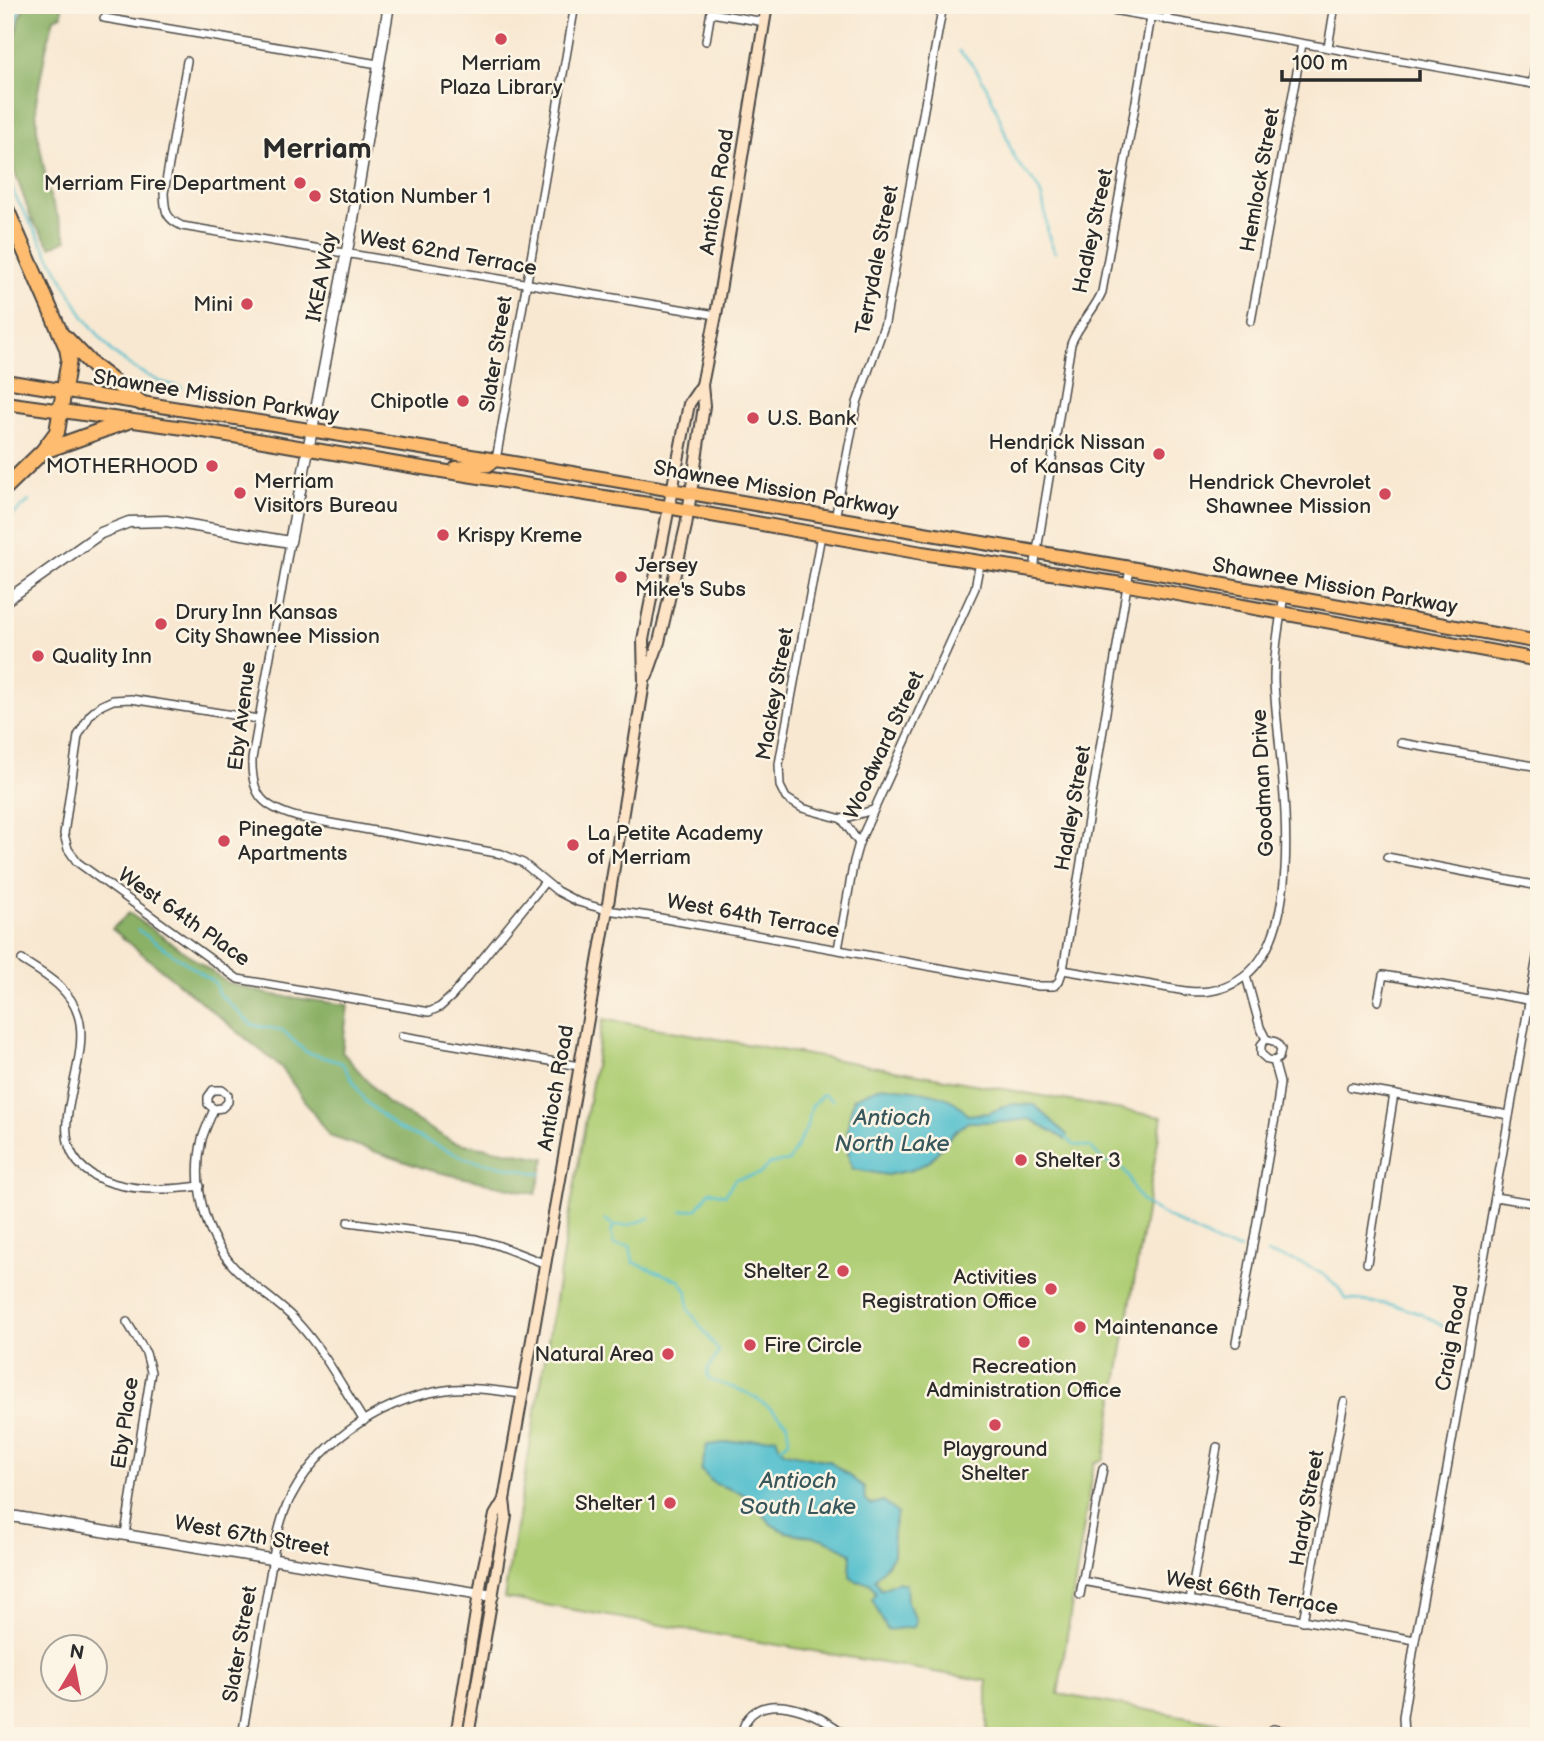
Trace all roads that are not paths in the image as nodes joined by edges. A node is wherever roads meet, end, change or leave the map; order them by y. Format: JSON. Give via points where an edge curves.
{"nodes":[{"id":1,"x":389,"y":5,"type":"edge"},
{"id":2,"x":575,"y":5,"type":"edge"},
{"id":3,"x":767,"y":5,"type":"edge"},
{"id":4,"x":943,"y":5,"type":"edge"},
{"id":5,"x":1084,"y":5,"type":"edge"},
{"id":6,"x":1169,"y":5,"type":"edge"},
{"id":7,"x":1335,"y":5,"type":"edge"},
{"id":8,"x":711,"y":9,"type":"edge"},
{"id":9,"x":1151,"y":17,"type":"junction"},
{"id":10,"x":104,"y":19,"type":"dead end"},
{"id":11,"x":1166,"y":20,"type":"junction"},
{"id":12,"x":765,"y":22,"type":"junction"},
{"id":13,"x":706,"y":41,"type":"dead end"},
{"id":14,"x":1302,"y":44,"type":"junction"},
{"id":15,"x":1539,"y":44,"type":"edge"},
{"id":16,"x":1328,"y":47,"type":"junction"},
{"id":17,"x":187,"y":61,"type":"dead end"},
{"id":18,"x":378,"y":64,"type":"junction"},
{"id":19,"x":1535,"y":85,"type":"edge"},
{"id":20,"x":5,"y":206,"type":"edge"},
{"id":21,"x":346,"y":253,"type":"junction"},
{"id":22,"x":525,"y":284,"type":"junction"},
{"id":23,"x":716,"y":315,"type":"junction"},
{"id":24,"x":1251,"y":321,"type":"dead end"},
{"id":25,"x":61,"y":333,"type":"junction"},
{"id":26,"x":5,"y":381,"type":"edge"},
{"id":27,"x":702,"y":385,"type":"junction"},
{"id":28,"x":65,"y":391,"type":"junction"},
{"id":29,"x":5,"y":403,"type":"edge"},
{"id":30,"x":141,"y":403,"type":"junction"},
{"id":31,"x":61,"y":412,"type":"junction"},
{"id":32,"x":128,"y":421,"type":"junction"},
{"id":33,"x":312,"y":431,"type":"junction"},
{"id":34,"x":309,"y":449,"type":"junction"},
{"id":35,"x":43,"y":452,"type":"junction"},
{"id":36,"x":496,"y":460,"type":"junction"},
{"id":37,"x":434,"y":470,"type":"junction"},
{"id":38,"x":5,"y":488,"type":"edge"},
{"id":39,"x":671,"y":490,"type":"junction"},
{"id":40,"x":690,"y":493,"type":"junction"},
{"id":41,"x":667,"y":507,"type":"junction"},
{"id":42,"x":688,"y":510,"type":"junction"},
{"id":43,"x":835,"y":519,"type":"junction"},
{"id":44,"x":821,"y":535,"type":"junction"},
{"id":45,"x":290,"y":542,"type":"junction"},
{"id":46,"x":1037,"y":553,"type":"junction"},
{"id":47,"x":980,"y":561,"type":"junction"},
{"id":48,"x":1130,"y":568,"type":"junction"},
{"id":49,"x":1034,"y":569,"type":"junction"},
{"id":50,"x":1128,"y":585,"type":"junction"},
{"id":51,"x":1284,"y":596,"type":"junction"},
{"id":52,"x":5,"y":601,"type":"edge"},
{"id":53,"x":1281,"y":612,"type":"junction"},
{"id":54,"x":1539,"y":642,"type":"edge"},
{"id":55,"x":1539,"y":660,"type":"edge"},
{"id":56,"x":644,"y":683,"type":"junction"},
{"id":57,"x":258,"y":719,"type":"junction"},
{"id":58,"x":1401,"y":743,"type":"dead end"},
{"id":59,"x":1539,"y":767,"type":"edge"},
{"id":60,"x":261,"y":798,"type":"joint"},
{"id":61,"x":873,"y":810,"type":"junction"},
{"id":62,"x":842,"y":819,"type":"junction"},
{"id":63,"x":859,"y":842,"type":"junction"},
{"id":64,"x":1387,"y":857,"type":"dead end"},
{"id":65,"x":545,"y":882,"type":"junction"},
{"id":66,"x":1539,"y":886,"type":"edge"},
{"id":67,"x":607,"y":910,"type":"junction"},
{"id":68,"x":1539,"y":946,"type":"edge"},
{"id":69,"x":838,"y":949,"type":"junction"},
{"id":70,"x":22,"y":960,"type":"dead end"},
{"id":71,"x":1063,"y":970,"type":"junction"},
{"id":72,"x":1246,"y":976,"type":"junction"},
{"id":73,"x":1528,"y":1000,"type":"junction"},
{"id":74,"x":1378,"y":1001,"type":"dead end"},
{"id":75,"x":402,"y":1036,"type":"dead end"},
{"id":76,"x":1266,"y":1039,"type":"junction"},
{"id":77,"x":1274,"y":1061,"type":"junction"},
{"id":78,"x":579,"y":1066,"type":"junction"},
{"id":79,"x":1351,"y":1087,"type":"dead end"},
{"id":80,"x":1394,"y":1094,"type":"junction"},
{"id":81,"x":214,"y":1109,"type":"dead end"},
{"id":82,"x":1509,"y":1115,"type":"junction"},
{"id":83,"x":200,"y":1186,"type":"junction"},
{"id":84,"x":1495,"y":1197,"type":"junction"},
{"id":85,"x":1539,"y":1205,"type":"edge"},
{"id":86,"x":348,"y":1222,"type":"dead end"},
{"id":87,"x":1367,"y":1263,"type":"dead end"},
{"id":88,"x":546,"y":1264,"type":"junction"},
{"id":89,"x":127,"y":1322,"type":"dead end"},
{"id":90,"x":1236,"y":1343,"type":"dead end"},
{"id":91,"x":522,"y":1394,"type":"junction"},
{"id":92,"x":1344,"y":1402,"type":"dead end"},
{"id":93,"x":364,"y":1421,"type":"junction"},
{"id":94,"x":1217,"y":1447,"type":"dead end"},
{"id":95,"x":1103,"y":1468,"type":"dead end"},
{"id":96,"x":504,"y":1500,"type":"junction"},
{"id":97,"x":5,"y":1515,"type":"edge"},
{"id":98,"x":125,"y":1534,"type":"junction"},
{"id":99,"x":272,"y":1559,"type":"junction"},
{"id":100,"x":1082,"y":1581,"type":"junction"},
{"id":101,"x":478,"y":1594,"type":"junction"},
{"id":102,"x":1080,"y":1595,"type":"dead end"},
{"id":103,"x":493,"y":1596,"type":"junction"},
{"id":104,"x":1190,"y":1600,"type":"junction"},
{"id":105,"x":1303,"y":1620,"type":"junction"},
{"id":106,"x":1415,"y":1640,"type":"junction"},
{"id":107,"x":1273,"y":1729,"type":"dead end"},
{"id":108,"x":242,"y":1736,"type":"edge"},
{"id":109,"x":456,"y":1736,"type":"edge"},
{"id":110,"x":468,"y":1736,"type":"edge"},
{"id":111,"x":741,"y":1736,"type":"edge"},
{"id":112,"x":846,"y":1736,"type":"edge"},
{"id":113,"x":1313,"y":1736,"type":"edge"},
{"id":114,"x":1404,"y":1736,"type":"edge"}],
"edges":[{"from":1,"to":18,"type":"street","name":"IKEA Way"},
{"from":2,"to":22,"type":"street","name":"Slater Street"},
{"from":3,"to":12,"type":"main road","name":"Antioch Road"},
{"from":4,"to":43,"type":"street","name":"Terrydale Street","via":[[889,305],[857,403]]},
{"from":5,"to":9,"type":"street"},
{"from":6,"to":11,"type":"street"},
{"from":7,"to":16,"type":"street"},
{"from":8,"to":12,"type":"street"},
{"from":8,"to":13,"type":"street"},
{"from":9,"to":11,"type":"street"},
{"from":9,"to":46,"type":"street","name":"Hadley Street","via":[[1102,292],[1071,344]]},
{"from":10,"to":18,"type":"street"},
{"from":11,"to":14,"type":"street"},
{"from":12,"to":23,"type":"main road","name":"Antioch Road"},
{"from":14,"to":16,"type":"street"},
{"from":14,"to":24,"type":"street","name":"Hemlock Street"},
{"from":15,"to":19,"type":"street"},
{"from":16,"to":19,"type":"street"},
{"from":17,"to":21,"type":"street","name":"West 62nd Terrace","via":[[164,193],[165,213],[171,221]]},
{"from":18,"to":21,"type":"street","name":"IKEA Way"},
{"from":20,"to":25,"type":"highway"},
{"from":21,"to":22,"type":"street","name":"West 62nd Terrace"},
{"from":21,"to":33,"type":"street","name":"IKEA Way"},
{"from":22,"to":23,"type":"street","name":"West 62nd Terrace"},
{"from":22,"to":36,"type":"street","name":"Slater Street"},
{"from":23,"to":27,"type":"main road","name":"Antioch Road"},
{"from":25,"to":28,"type":"highway","via":[[69,359]]},
{"from":25,"to":30,"type":"highway","via":[[93,366]]},
{"from":26,"to":28,"type":"highway","name":"Shawnee Mission Parkway"},
{"from":27,"to":39,"type":"main road","name":"Antioch Road","via":[[689,404]]},
{"from":27,"to":40,"type":"main road","name":"Antioch Road","via":[[704,406]]},
{"from":28,"to":30,"type":"highway","name":"Shawnee Mission Parkway"},
{"from":28,"to":31,"type":"highway"},
{"from":29,"to":31,"type":"highway","name":"Shawnee Mission Parkway"},
{"from":30,"to":33,"type":"highway","name":"Shawnee Mission Parkway"},
{"from":31,"to":32,"type":"highway","name":"Shawnee Mission Parkway"},
{"from":31,"to":35,"type":"highway","via":[[57,432]]},
{"from":32,"to":34,"type":"highway","name":"Shawnee Mission Parkway"},
{"from":32,"to":35,"type":"highway"},
{"from":33,"to":34,"type":"street","name":"Eby Avenue"},
{"from":33,"to":36,"type":"highway","name":"Shawnee Mission Parkway"},
{"from":34,"to":37,"type":"highway","name":"Shawnee Mission Parkway"},
{"from":34,"to":45,"type":"street","name":"Eby Avenue"},
{"from":35,"to":38,"type":"highway"},
{"from":36,"to":37,"type":"highway","via":[[488,465]]},
{"from":36,"to":39,"type":"highway","name":"Shawnee Mission Parkway"},
{"from":37,"to":41,"type":"highway","name":"Shawnee Mission Parkway"},
{"from":39,"to":40,"type":"highway","name":"Shawnee Mission Parkway"},
{"from":39,"to":41,"type":"main road","name":"Antioch Road"},
{"from":40,"to":42,"type":"main road","name":"Antioch Road"},
{"from":40,"to":43,"type":"highway","name":"Shawnee Mission Parkway"},
{"from":41,"to":42,"type":"highway","name":"Shawnee Mission Parkway"},
{"from":41,"to":56,"type":"main road","name":"Antioch Road","via":[[643,640]]},
{"from":42,"to":44,"type":"highway","name":"Shawnee Mission Parkway"},
{"from":42,"to":56,"type":"main road","name":"Antioch Road","via":[[659,642]]},
{"from":43,"to":46,"type":"highway","name":"Shawnee Mission Parkway"},
{"from":44,"to":47,"type":"highway","name":"Shawnee Mission Parkway"},
{"from":44,"to":62,"type":"street","name":"Mackey Street","via":[[779,777],[786,798],[794,804]]},
{"from":45,"to":52,"type":"street","via":[[166,521],[129,522],[100,533]]},
{"from":45,"to":57,"type":"street","name":"Eby Avenue"},
{"from":46,"to":48,"type":"highway","name":"Shawnee Mission Parkway"},
{"from":46,"to":49,"type":"street","name":"Hadley Street"},
{"from":47,"to":49,"type":"highway","name":"Shawnee Mission Parkway"},
{"from":47,"to":61,"type":"street","name":"Woodward Street","via":[[975,588]]},
{"from":48,"to":50,"type":"street","name":"Hadley Street"},
{"from":48,"to":51,"type":"highway","name":"Shawnee Mission Parkway"},
{"from":49,"to":50,"type":"highway","name":"Shawnee Mission Parkway"},
{"from":50,"to":53,"type":"highway","name":"Shawnee Mission Parkway"},
{"from":50,"to":71,"type":"street","name":"Hadley Street"},
{"from":51,"to":53,"type":"street","name":"Goodman Drive"},
{"from":51,"to":54,"type":"highway","name":"Shawnee Mission Parkway"},
{"from":53,"to":55,"type":"highway","name":"Shawnee Mission Parkway"},
{"from":53,"to":72,"type":"street","name":"Goodman Drive","via":[[1274,680],[1286,827],[1283,884],[1270,944]]},
{"from":56,"to":67,"type":"main road","name":"Antioch Road"},
{"from":57,"to":60,"type":"street","name":"Eby Avenue","via":[[251,781]]},
{"from":57,"to":65,"type":"street","name":"West 64th Place","via":[[131,699],[100,706],[78,736],[64,824],[68,849],[76,862],[238,979],[429,1012],[452,996]]},
{"from":58,"to":59,"type":"street"},
{"from":60,"to":65,"type":"street","name":"West 64th Terrace","via":[[270,808],[297,817],[502,854],[523,863]]},
{"from":61,"to":62,"type":"street"},
{"from":61,"to":63,"type":"street","name":"Woodward Street"},
{"from":62,"to":63,"type":"street"},
{"from":63,"to":69,"type":"street","name":"Woodward Street"},
{"from":64,"to":66,"type":"street"},
{"from":65,"to":67,"type":"street","name":"West 64th Terrace","via":[[578,902]]},
{"from":67,"to":69,"type":"street","name":"West 64th Terrace"},
{"from":67,"to":78,"type":"main road","name":"Antioch Road"},
{"from":68,"to":73,"type":"street","name":"Craig Road"},
{"from":69,"to":71,"type":"street","name":"West 64th Terrace","via":[[1039,986],[1054,986]]},
{"from":70,"to":83,"type":"street","via":[[65,991],[79,1015],[66,1130],[77,1159],[89,1172],[116,1186],[141,1190]]},
{"from":71,"to":72,"type":"street","via":[[1197,992],[1218,989]]},
{"from":72,"to":76,"type":"street"},
{"from":73,"to":74,"type":"street","via":[[1383,975]]},
{"from":73,"to":82,"type":"street","name":"Craig Road"},
{"from":75,"to":78,"type":"street"},
{"from":76,"to":77,"type":"street","via":[[1261,1054]]},
{"from":76,"to":77,"type":"street","via":[[1281,1049]]},
{"from":77,"to":90,"type":"street","via":[[1280,1083],[1277,1106]]},
{"from":78,"to":88,"type":"main road","name":"Antioch Road"},
{"from":79,"to":80,"type":"street"},
{"from":80,"to":82,"type":"street"},
{"from":80,"to":87,"type":"street"},
{"from":81,"to":83,"type":"street","via":[[203,1138]]},
{"from":82,"to":84,"type":"street","name":"Craig Road"},
{"from":83,"to":93,"type":"street","via":[[206,1218],[222,1252],[298,1323]]},
{"from":84,"to":85,"type":"street"},
{"from":84,"to":106,"type":"street","name":"Craig Road"},
{"from":86,"to":88,"type":"street","via":[[468,1237]]},
{"from":88,"to":91,"type":"main road","name":"Antioch Road"},
{"from":89,"to":98,"type":"street","name":"Eby Place","via":[[146,1353],[151,1372]]},
{"from":91,"to":93,"type":"street","via":[[475,1388],[425,1394]]},
{"from":91,"to":96,"type":"main road","name":"Antioch Road"},
{"from":92,"to":105,"type":"street","name":"Hardy Street"},
{"from":93,"to":99,"type":"street","via":[[328,1447],[301,1480],[282,1517]]},
{"from":94,"to":104,"type":"street"},
{"from":95,"to":100,"type":"street"},
{"from":96,"to":101,"type":"main road","name":"Antioch Road","via":[[495,1515]]},
{"from":96,"to":103,"type":"main road","name":"Antioch Road","via":[[506,1516]]},
{"from":97,"to":98,"type":"street","name":"West 67th Street"},
{"from":98,"to":99,"type":"street","name":"West 67th Street"},
{"from":99,"to":101,"type":"street","name":"West 67th Street"},
{"from":99,"to":108,"type":"street","name":"Slater Street"},
{"from":100,"to":102,"type":"street"},
{"from":100,"to":104,"type":"street","name":"West 66th Terrace"},
{"from":101,"to":103,"type":"street","name":"West 67th Street"},
{"from":101,"to":109,"type":"main road","name":"Antioch Road"},
{"from":103,"to":110,"type":"main road","name":"Antioch Road"},
{"from":104,"to":105,"type":"street","name":"West 66th Terrace"},
{"from":105,"to":106,"type":"street","name":"West 66th Terrace"},
{"from":106,"to":114,"type":"street","name":"Craig Road"},
{"from":107,"to":113,"type":"street"},
{"from":111,"to":112,"type":"street","via":[[747,1718],[766,1706],[796,1709],[826,1720]]}]}
